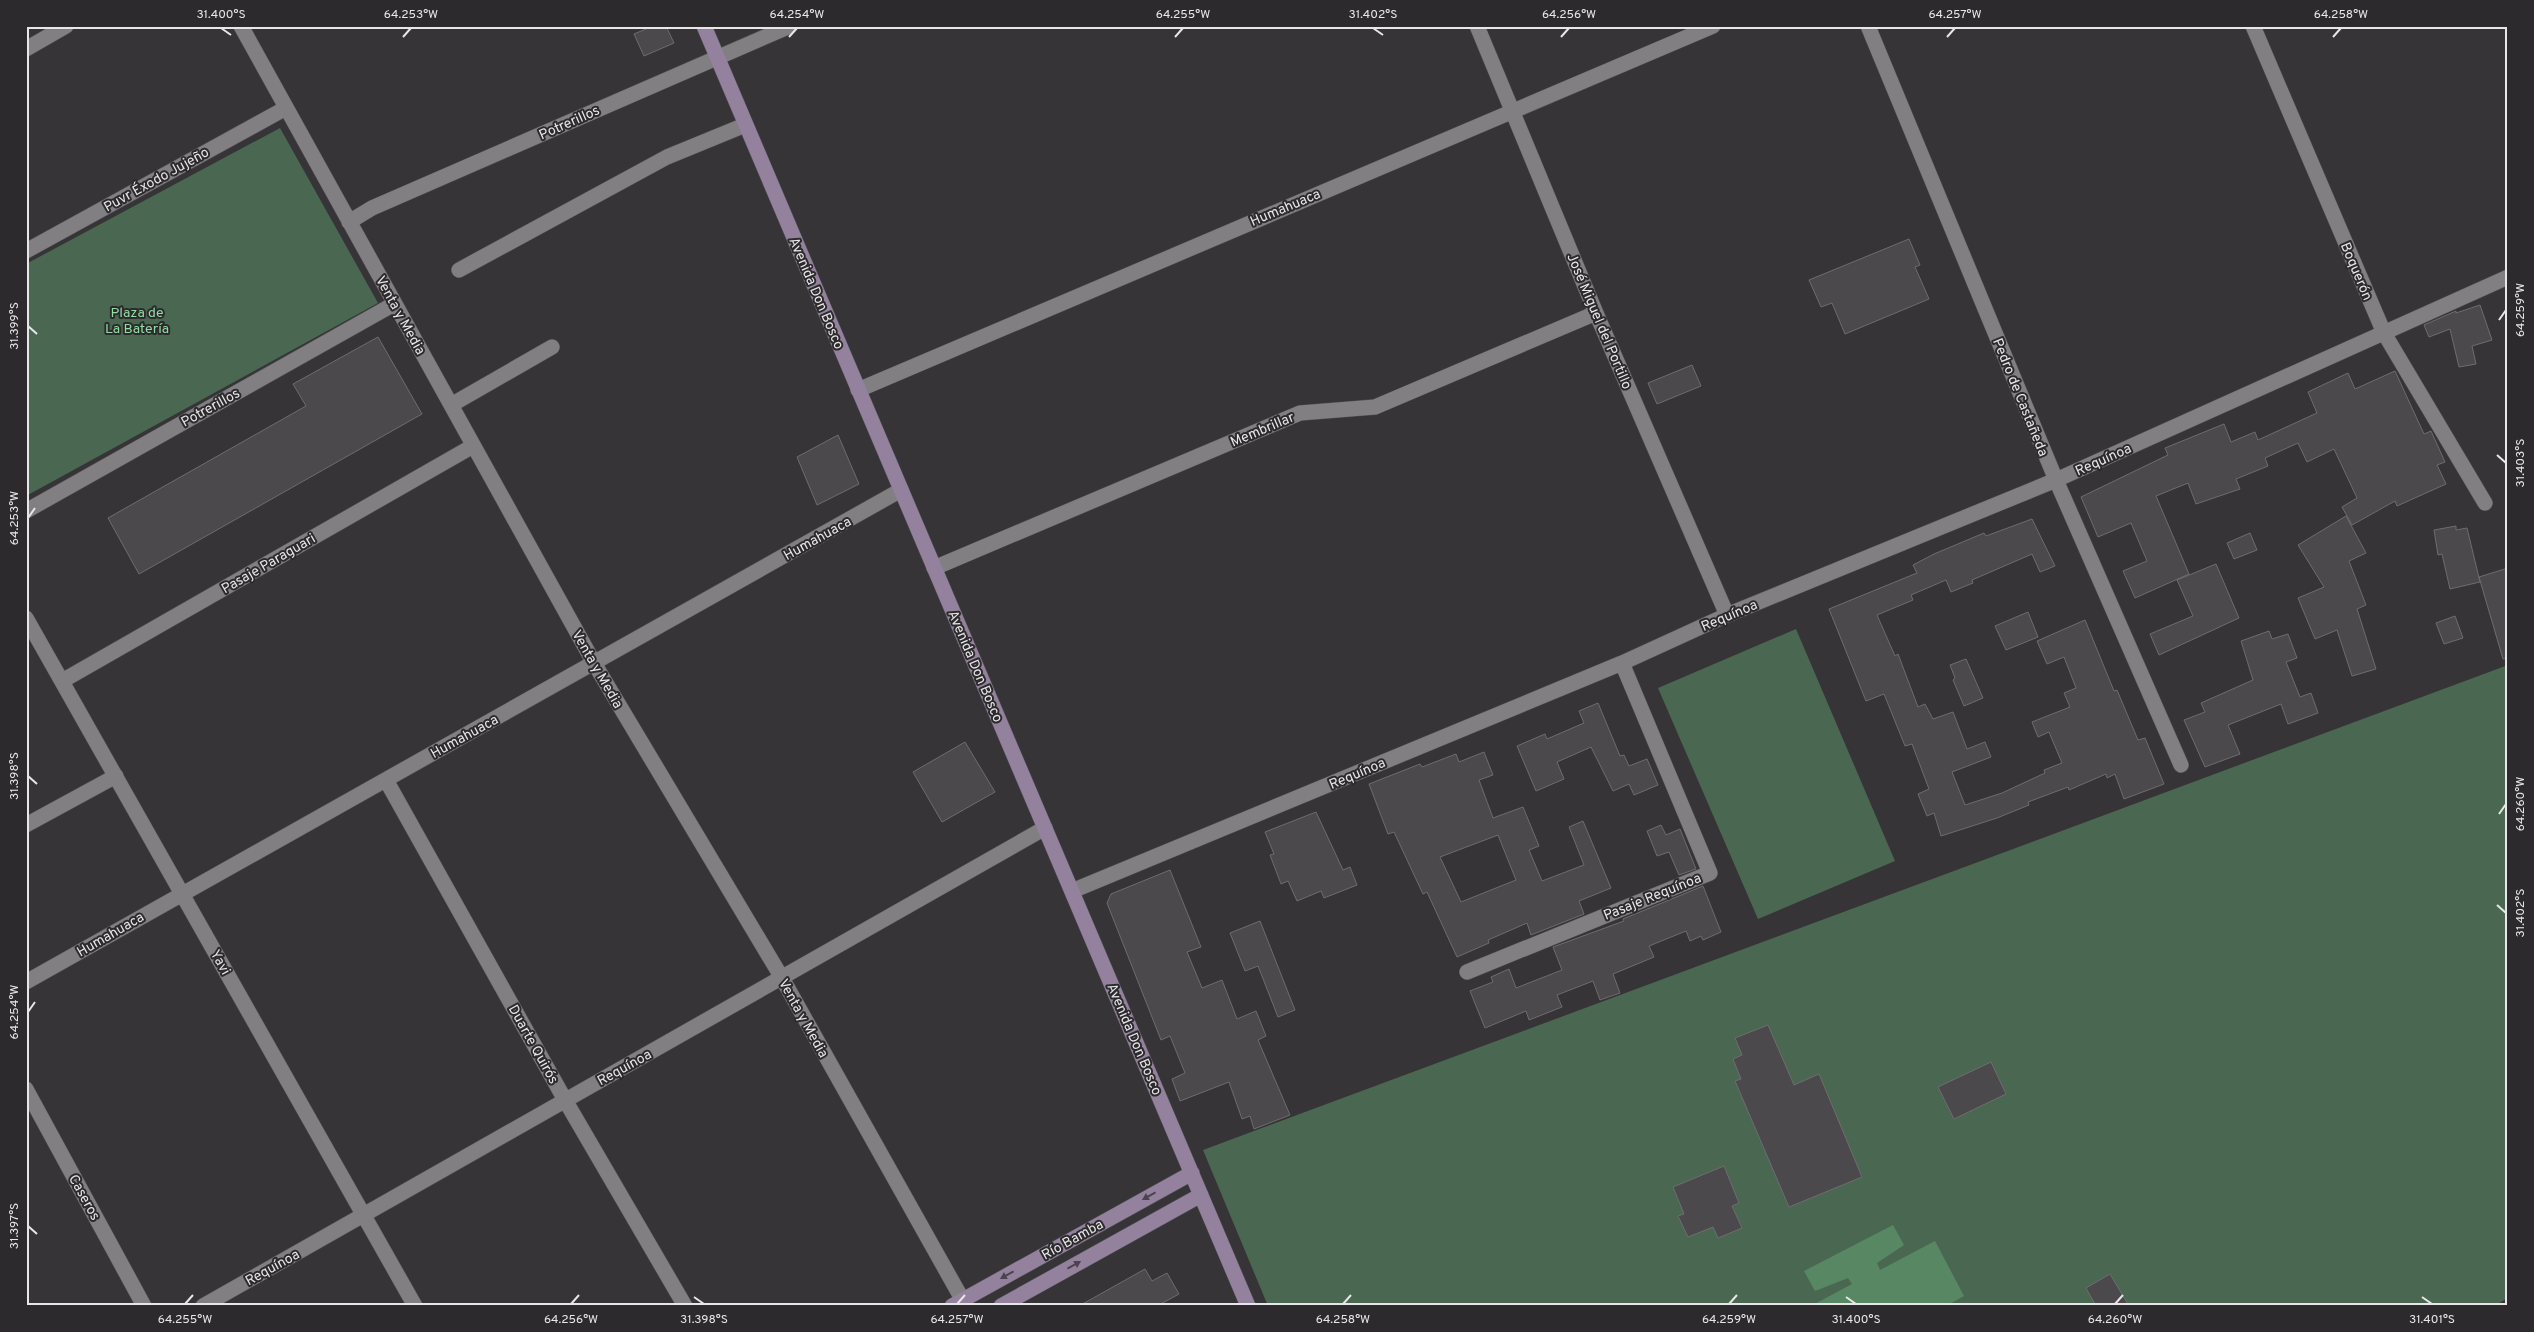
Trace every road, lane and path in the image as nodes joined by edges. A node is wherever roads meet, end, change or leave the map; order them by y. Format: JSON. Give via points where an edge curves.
{"nodes":[{"id":1,"x":241,"y":26,"type":"edge"},
{"id":2,"x":704,"y":26,"type":"edge"},
{"id":3,"x":790,"y":26,"type":"edge"},
{"id":4,"x":1477,"y":26,"type":"edge"},
{"id":5,"x":1713,"y":26,"type":"edge"},
{"id":6,"x":1868,"y":26,"type":"edge"},
{"id":7,"x":2253,"y":26,"type":"edge"},
{"id":8,"x":61,"y":28,"type":"edge"},
{"id":9,"x":26,"y":49,"type":"edge"},
{"id":10,"x":717,"y":57,"type":"junction"},
{"id":11,"x":286,"y":108,"type":"junction"},
{"id":12,"x":1513,"y":110,"type":"junction"},
{"id":13,"x":745,"y":125,"type":"junction"},
{"id":14,"x":349,"y":222,"type":"junction"},
{"id":15,"x":26,"y":251,"type":"edge"},
{"id":16,"x":459,"y":270,"type":"dead end"},
{"id":17,"x":2508,"y":277,"type":"edge"},
{"id":18,"x":394,"y":304,"type":"junction"},
{"id":19,"x":1596,"y":313,"type":"junction"},
{"id":20,"x":2384,"y":332,"type":"junction"},
{"id":21,"x":552,"y":347,"type":"dead end"},
{"id":22,"x":858,"y":390,"type":"junction"},
{"id":23,"x":450,"y":405,"type":"junction"},
{"id":24,"x":473,"y":446,"type":"junction"},
{"id":25,"x":2056,"y":480,"type":"junction"},
{"id":26,"x":901,"y":490,"type":"junction"},
{"id":27,"x":2485,"y":503,"type":"dead end"},
{"id":28,"x":26,"y":511,"type":"edge"},
{"id":29,"x":934,"y":568,"type":"junction"},
{"id":30,"x":1728,"y":615,"type":"junction"},
{"id":31,"x":26,"y":618,"type":"edge"},
{"id":32,"x":594,"y":664,"type":"junction"},
{"id":33,"x":1622,"y":664,"type":"junction"},
{"id":34,"x":62,"y":681,"type":"junction"},
{"id":35,"x":2181,"y":765,"type":"dead end"},
{"id":36,"x":116,"y":776,"type":"junction"},
{"id":37,"x":386,"y":780,"type":"junction"},
{"id":38,"x":26,"y":825,"type":"edge"},
{"id":39,"x":1046,"y":828,"type":"junction"},
{"id":40,"x":1072,"y":891,"type":"junction"},
{"id":41,"x":182,"y":893,"type":"junction"},
{"id":42,"x":1467,"y":972,"type":"dead end"},
{"id":43,"x":782,"y":978,"type":"junction"},
{"id":44,"x":26,"y":982,"type":"edge"},
{"id":45,"x":26,"y":1089,"type":"edge"},
{"id":46,"x":565,"y":1100,"type":"junction"},
{"id":47,"x":1192,"y":1172,"type":"junction"},
{"id":48,"x":1201,"y":1195,"type":"junction"},
{"id":49,"x":364,"y":1216,"type":"junction"},
{"id":50,"x":960,"y":1304,"type":"edge"},
{"id":51,"x":144,"y":1306,"type":"edge"},
{"id":52,"x":203,"y":1306,"type":"edge"},
{"id":53,"x":414,"y":1306,"type":"edge"},
{"id":54,"x":685,"y":1306,"type":"edge"},
{"id":55,"x":1000,"y":1306,"type":"edge"},
{"id":56,"x":1248,"y":1306,"type":"edge"}],
"edges":[{"from":1,"to":11,"type":"street","name":"Venta y Media"},
{"from":2,"to":10,"type":"main road","name":"Avenida Don Bosco"},
{"from":3,"to":10,"type":"street","name":"Potrerillos"},
{"from":4,"to":12,"type":"street","name":"José Miguel del Portillo"},
{"from":5,"to":12,"type":"street","name":"Humahuaca"},
{"from":6,"to":25,"type":"street","name":"Pedro de Castañeda"},
{"from":7,"to":20,"type":"street","name":"Boquerón"},
{"from":8,"to":9,"type":"street"},
{"from":10,"to":13,"type":"main road","name":"Avenida Don Bosco"},
{"from":10,"to":14,"type":"street","name":"Potrerillos","via":[[372,208]]},
{"from":11,"to":14,"type":"street","name":"Venta y Media"},
{"from":11,"to":15,"type":"street","name":"Puvr Éxodo Jujeño"},
{"from":12,"to":19,"type":"street","name":"José Miguel del Portillo"},
{"from":12,"to":22,"type":"street","name":"Humahuaca"},
{"from":13,"to":16,"type":"street","via":[[667,157]]},
{"from":13,"to":22,"type":"main road","name":"Avenida Don Bosco"},
{"from":14,"to":18,"type":"street","name":"Venta y Media"},
{"from":17,"to":20,"type":"street","name":"Requínoa"},
{"from":18,"to":23,"type":"street","name":"Venta y Media"},
{"from":18,"to":28,"type":"street","name":"Potrerillos"},
{"from":19,"to":29,"type":"street","name":"Membrillar","via":[[1375,407],[1300,413]]},
{"from":19,"to":30,"type":"street","name":"José Miguel del Portillo"},
{"from":20,"to":25,"type":"street","name":"Requínoa"},
{"from":20,"to":27,"type":"street","name":"Boquerón"},
{"from":21,"to":23,"type":"street"},
{"from":22,"to":26,"type":"main road","name":"Avenida Don Bosco"},
{"from":23,"to":24,"type":"street","name":"Venta y Media"},
{"from":24,"to":32,"type":"street","name":"Venta y Media"},
{"from":24,"to":34,"type":"street","name":"Pasaje Paraguari"},
{"from":25,"to":30,"type":"street","name":"Requínoa"},
{"from":25,"to":35,"type":"street","name":"Pedro de Castañeda"},
{"from":26,"to":29,"type":"main road","name":"Avenida Don Bosco"},
{"from":26,"to":32,"type":"street","name":"Humahuaca"},
{"from":29,"to":39,"type":"main road","name":"Avenida Don Bosco"},
{"from":30,"to":33,"type":"street","name":"Requínoa"},
{"from":31,"to":34,"type":"street","name":"Yavi"},
{"from":32,"to":37,"type":"street","name":"Humahuaca"},
{"from":32,"to":43,"type":"street","name":"Venta y Media"},
{"from":33,"to":40,"type":"street","name":"Requínoa"},
{"from":33,"to":42,"type":"street","name":"Pasaje Requínoa","via":[[1710,873]]},
{"from":34,"to":36,"type":"street","name":"Yavi"},
{"from":36,"to":38,"type":"street"},
{"from":36,"to":41,"type":"street","name":"Yavi"},
{"from":37,"to":41,"type":"street","name":"Humahuaca"},
{"from":37,"to":46,"type":"street","name":"Duarte Quirós"},
{"from":39,"to":40,"type":"main road","name":"Avenida Don Bosco"},
{"from":39,"to":43,"type":"street","name":"Requínoa"},
{"from":40,"to":47,"type":"main road","name":"Avenida Don Bosco"},
{"from":41,"to":44,"type":"street","name":"Humahuaca"},
{"from":41,"to":49,"type":"street","name":"Yavi"},
{"from":43,"to":46,"type":"street","name":"Requínoa"},
{"from":43,"to":50,"type":"street","name":"Venta y Media"},
{"from":45,"to":51,"type":"street","name":"Caseros"},
{"from":46,"to":49,"type":"street","name":"Requínoa"},
{"from":46,"to":54,"type":"street","name":"Duarte Quirós"},
{"from":47,"to":48,"type":"main road","name":"Avenida Don Bosco"},
{"from":47,"to":50,"type":"main road","name":"Río Bamba","one_way":true},
{"from":55,"to":48,"type":"main road","name":"Río Bamba","one_way":true},
{"from":48,"to":56,"type":"main road","name":"Avenida Don Bosco"},
{"from":49,"to":52,"type":"street","name":"Requínoa"},
{"from":49,"to":53,"type":"street","name":"Yavi"}]}
